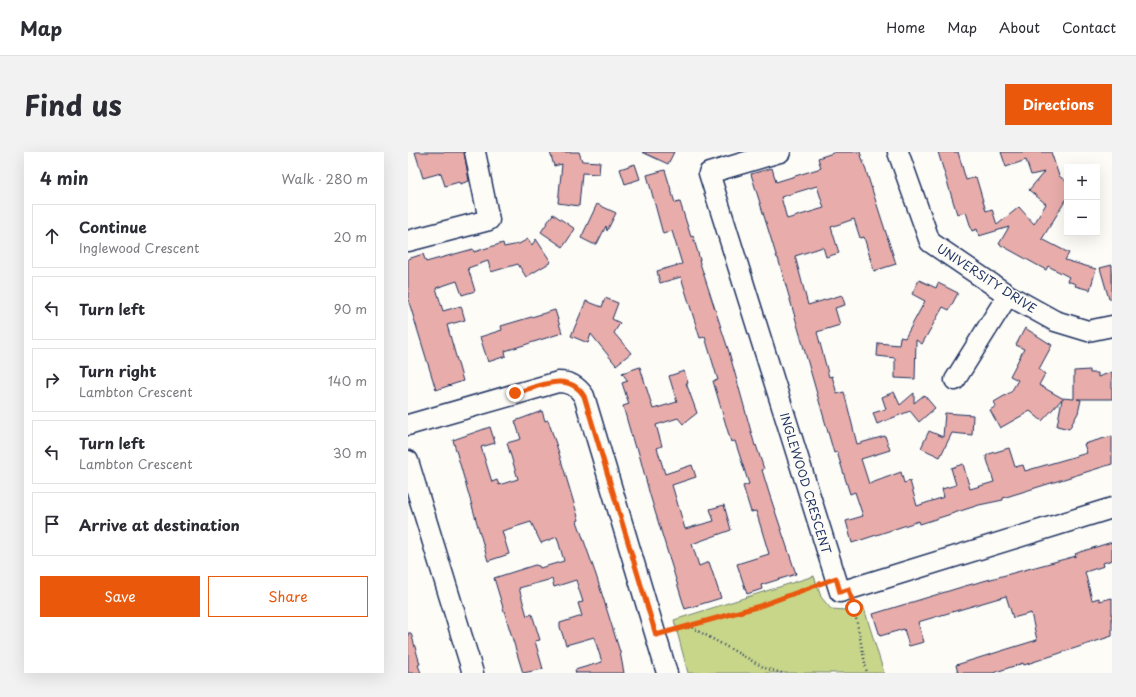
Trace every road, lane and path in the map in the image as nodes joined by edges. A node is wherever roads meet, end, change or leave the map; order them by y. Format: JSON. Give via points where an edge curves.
{"nodes":[{"id":1,"x":475,"y":152,"type":"edge"},
{"id":2,"x":780,"y":152,"type":"edge"},
{"id":3,"x":898,"y":152,"type":"edge"},
{"id":4,"x":408,"y":241,"type":"edge"},
{"id":5,"x":1008,"y":295,"type":"junction"},
{"id":6,"x":1112,"y":326,"type":"edge"},
{"id":7,"x":955,"y":380,"type":"dead end"},
{"id":8,"x":408,"y":425,"type":"edge"},
{"id":9,"x":408,"y":461,"type":"edge"},
{"id":10,"x":1112,"y":508,"type":"edge"},
{"id":11,"x":842,"y":583,"type":"junction"},
{"id":12,"x":676,"y":629,"type":"junction"},
{"id":13,"x":656,"y":635,"type":"junction"},
{"id":14,"x":473,"y":673,"type":"edge"},
{"id":15,"x":667,"y":673,"type":"edge"},
{"id":16,"x":782,"y":673,"type":"edge"},
{"id":17,"x":868,"y":673,"type":"edge"}],
"edges":[{"from":1,"to":4,"type":"street","via":[[489,220]]},
{"from":2,"to":11,"type":"street","name":"INGLEWOOD CRESCENT","via":[[709,174]]},
{"from":3,"to":5,"type":"street","name":"UNIVERSITY DRIVE","via":[[930,242]]},
{"from":5,"to":6,"type":"street","name":"UNIVERSITY DRIVE","via":[[1055,321],[1088,331]]},
{"from":5,"to":7,"type":"street"},
{"from":8,"to":13,"type":"street","via":[[558,382],[575,386],[584,396]]},
{"from":9,"to":14,"type":"street"},
{"from":10,"to":11,"type":"street"},
{"from":11,"to":12,"type":"path"},
{"from":11,"to":17,"type":"path","via":[[860,632],[864,664]]},
{"from":12,"to":13,"type":"path"},
{"from":12,"to":16,"type":"path","via":[[692,627],[765,668]]},
{"from":13,"to":15,"type":"street"}]}
